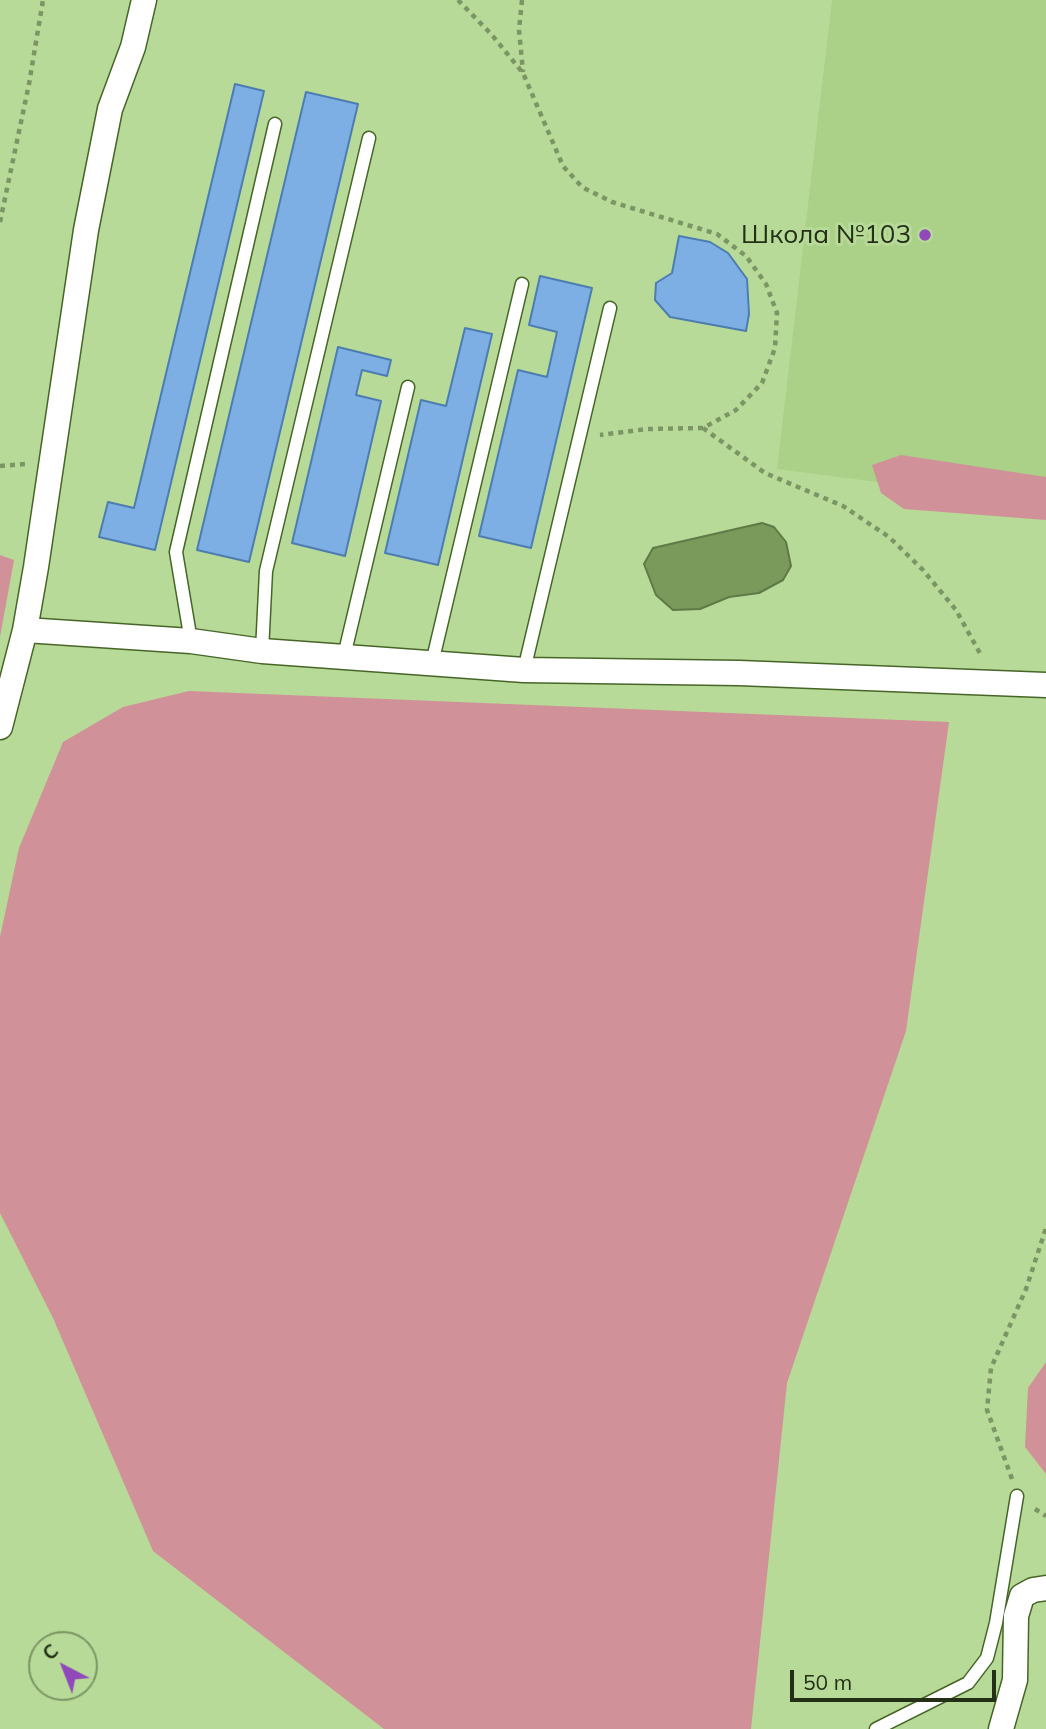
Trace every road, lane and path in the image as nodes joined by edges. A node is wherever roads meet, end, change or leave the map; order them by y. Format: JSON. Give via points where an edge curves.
{"nodes":[{"id":1,"x":43,"y":0,"type":"edge"},
{"id":2,"x":144,"y":0,"type":"edge"},
{"id":3,"x":458,"y":0,"type":"edge"},
{"id":4,"x":522,"y":0,"type":"edge"},
{"id":5,"x":523,"y":73,"type":"junction"},
{"id":6,"x":275,"y":124,"type":"dead end"},
{"id":7,"x":369,"y":138,"type":"dead end"},
{"id":8,"x":0,"y":222,"type":"edge"},
{"id":9,"x":522,"y":284,"type":"dead end"},
{"id":10,"x":610,"y":308,"type":"dead end"},
{"id":11,"x":408,"y":387,"type":"dead end"},
{"id":12,"x":703,"y":428,"type":"junction"},
{"id":13,"x":579,"y":437,"type":"junction"},
{"id":14,"x":24,"y":629,"type":"junction"},
{"id":15,"x":191,"y":640,"type":"junction"},
{"id":16,"x":262,"y":651,"type":"junction"},
{"id":17,"x":344,"y":656,"type":"junction"},
{"id":18,"x":432,"y":663,"type":"junction"},
{"id":19,"x":524,"y":670,"type":"junction"},
{"id":20,"x":998,"y":684,"type":"junction"},
{"id":21,"x":1046,"y":685,"type":"edge"},
{"id":22,"x":0,"y":727,"type":"edge"},
{"id":23,"x":1046,"y":1228,"type":"edge"},
{"id":24,"x":1017,"y":1496,"type":"junction"},
{"id":25,"x":1046,"y":1516,"type":"edge"},
{"id":26,"x":1046,"y":1588,"type":"edge"},
{"id":27,"x":876,"y":1729,"type":"edge"},
{"id":28,"x":1001,"y":1729,"type":"edge"}],
"edges":[{"from":1,"to":8,"type":"path"},
{"from":2,"to":14,"type":"street","via":[[110,109],[86,230]]},
{"from":3,"to":5,"type":"path"},
{"from":4,"to":5,"type":"path"},
{"from":5,"to":12,"type":"path","via":[[563,166],[582,187],[612,202],[717,234],[746,256],[766,284],[777,313],[775,348],[762,383],[736,410]]},
{"from":6,"to":15,"type":"lane","via":[[176,552]]},
{"from":7,"to":16,"type":"lane","via":[[266,571]]},
{"from":9,"to":18,"type":"lane"},
{"from":10,"to":13,"type":"lane"},
{"from":11,"to":17,"type":"lane"},
{"from":12,"to":13,"type":"path"},
{"from":12,"to":20,"type":"path","via":[[765,473],[843,506],[889,537],[956,610]]},
{"from":13,"to":19,"type":"lane"},
{"from":14,"to":15,"type":"street"},
{"from":14,"to":22,"type":"street"},
{"from":15,"to":16,"type":"street"},
{"from":16,"to":17,"type":"street"},
{"from":17,"to":18,"type":"street"},
{"from":18,"to":19,"type":"street"},
{"from":19,"to":20,"type":"street"},
{"from":20,"to":21,"type":"street"},
{"from":23,"to":24,"type":"path","via":[[1026,1289],[990,1368],[986,1410]]},
{"from":24,"to":25,"type":"path"},
{"from":24,"to":27,"type":"lane","via":[[987,1658],[968,1683]]},
{"from":26,"to":28,"type":"street","via":[[1022,1596],[1016,1616],[1015,1680]]}]}
